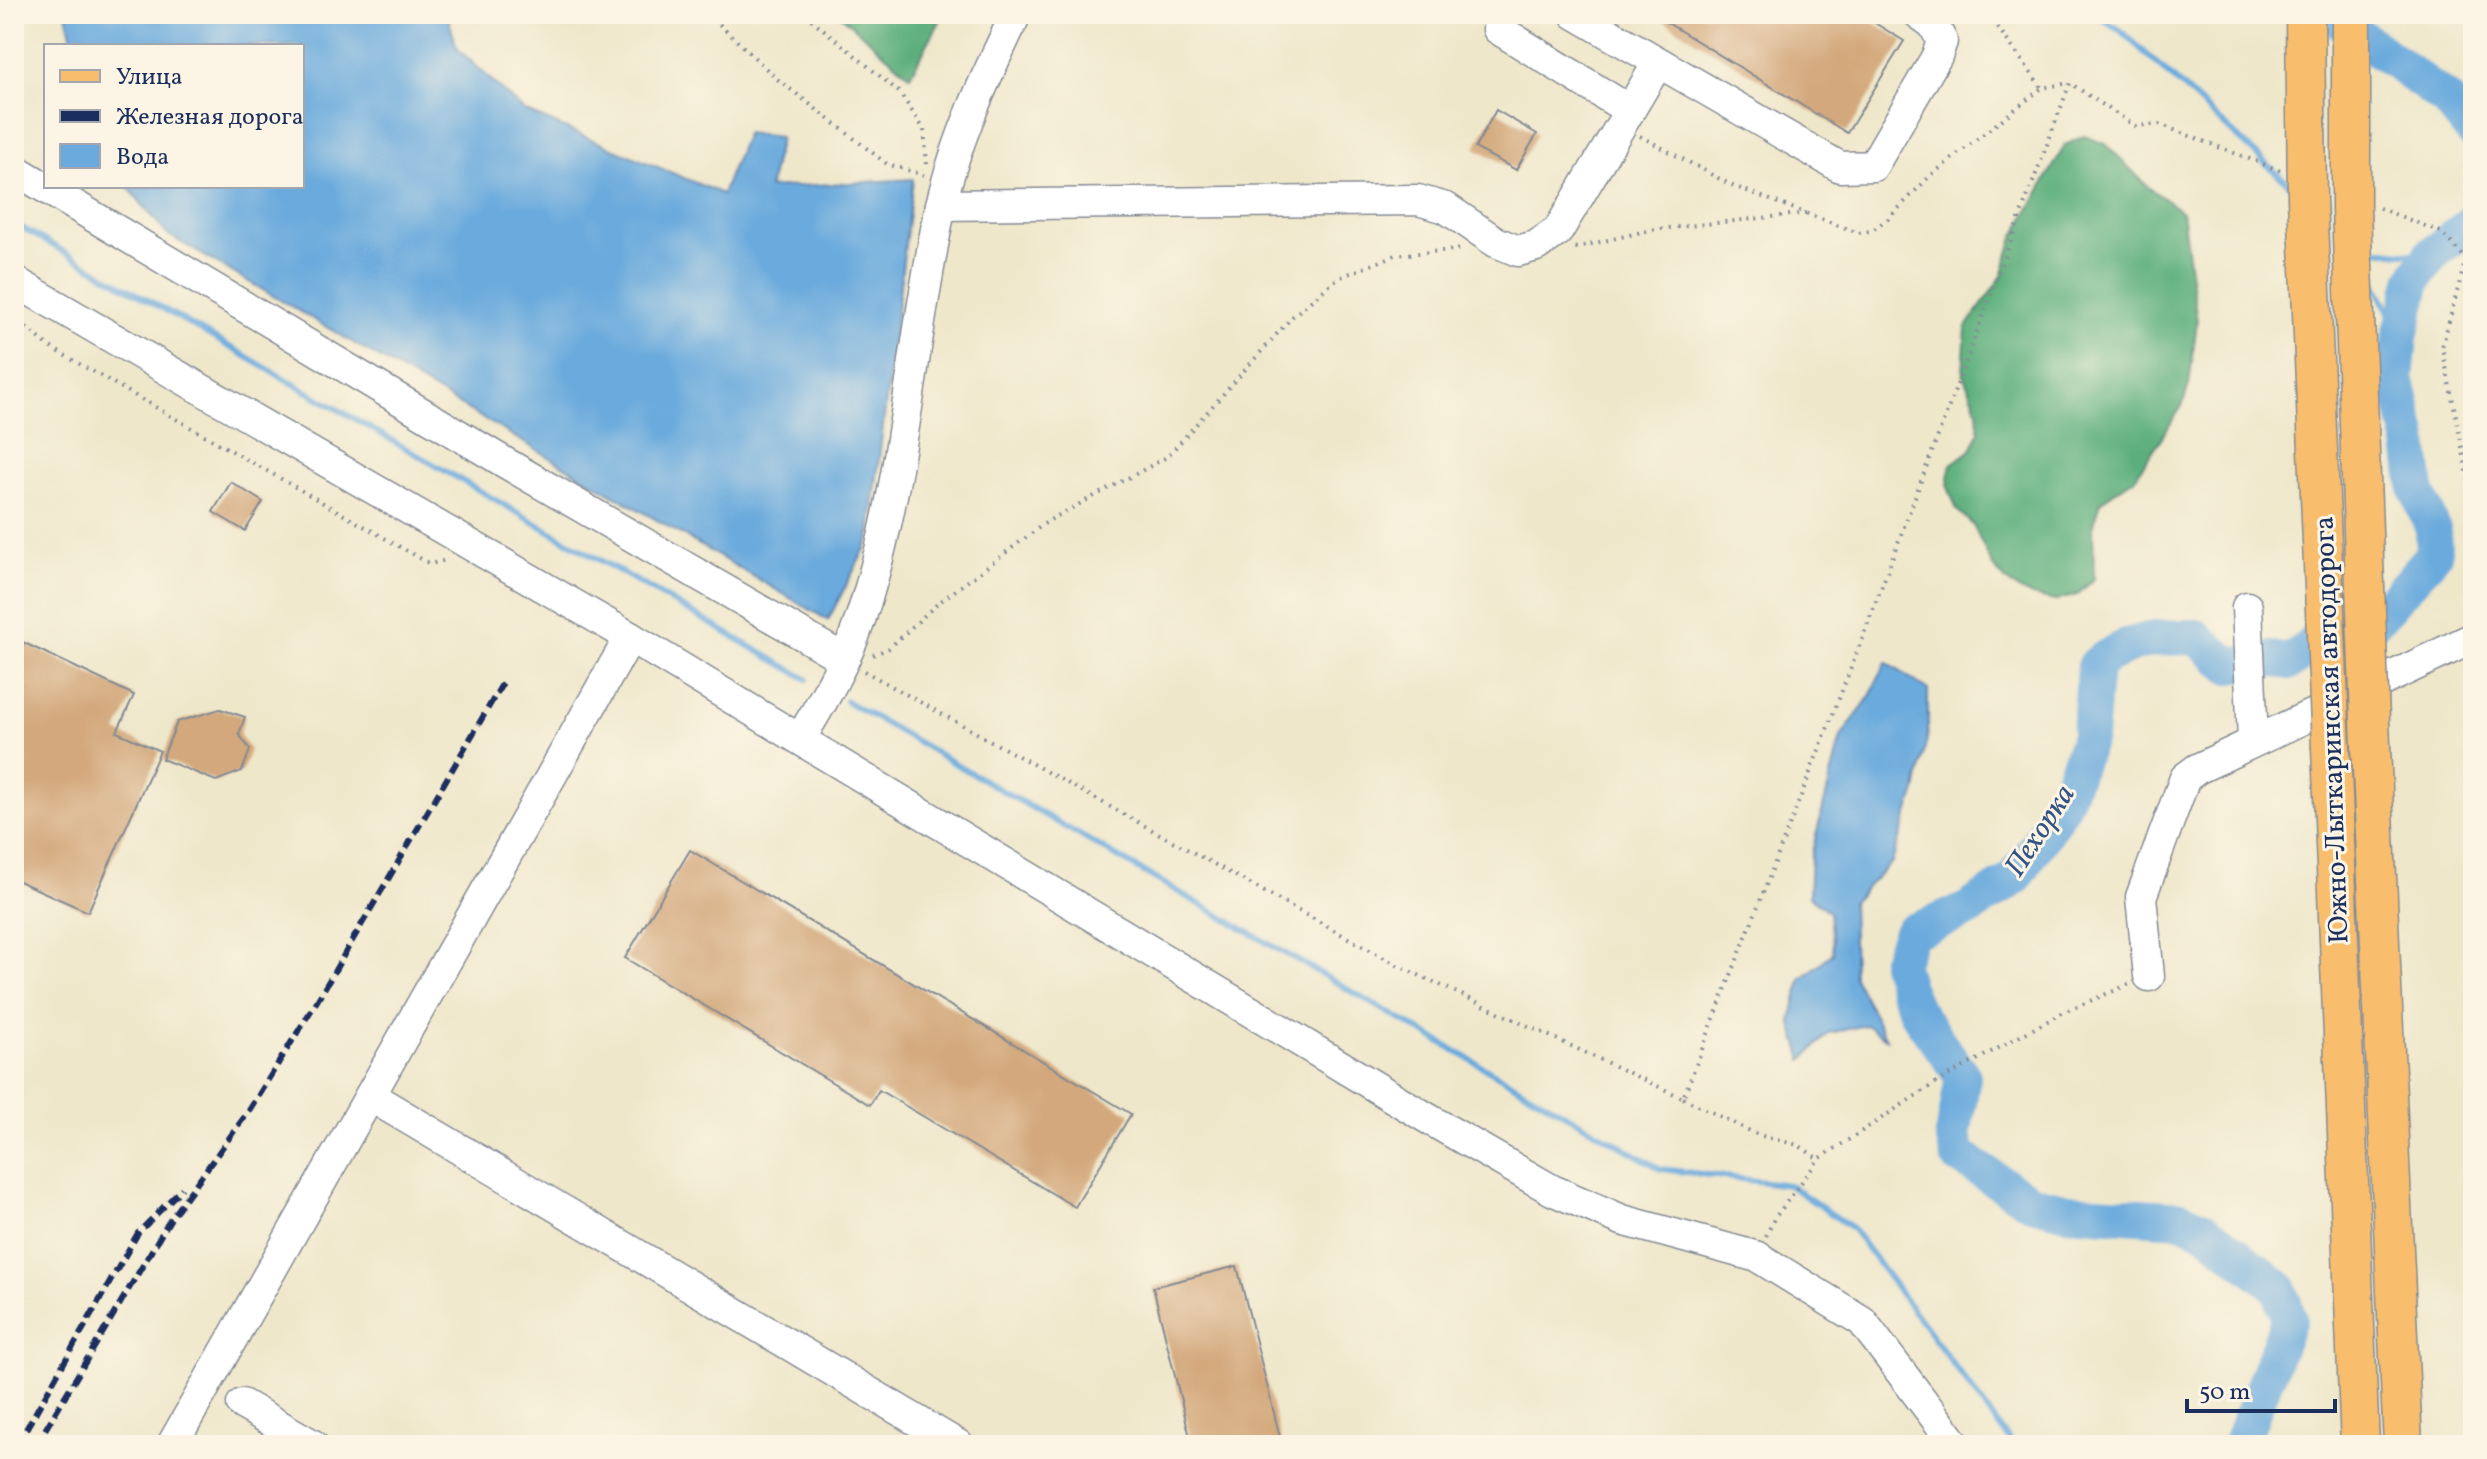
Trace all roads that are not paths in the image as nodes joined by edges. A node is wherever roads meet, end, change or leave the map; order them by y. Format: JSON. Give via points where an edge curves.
{"nodes":[{"id":1,"x":1016,"y":14,"type":"edge"},
{"id":2,"x":1575,"y":14,"type":"edge"},
{"id":3,"x":1919,"y":14,"type":"edge"},
{"id":4,"x":2305,"y":14,"type":"edge"},
{"id":5,"x":2351,"y":14,"type":"edge"},
{"id":6,"x":1498,"y":29,"type":"dead end"},
{"id":7,"x":1658,"y":63,"type":"junction"},
{"id":8,"x":1629,"y":110,"type":"junction"},
{"id":9,"x":14,"y":169,"type":"edge"},
{"id":10,"x":44,"y":187,"type":"edge"},
{"id":11,"x":46,"y":188,"type":"edge"},
{"id":12,"x":941,"y":205,"type":"junction"},
{"id":13,"x":14,"y":281,"type":"edge"},
{"id":14,"x":2247,"y":607,"type":"dead end"},
{"id":15,"x":630,"y":637,"type":"junction"},
{"id":16,"x":2473,"y":638,"type":"edge"},
{"id":17,"x":849,"y":662,"type":"junction"},
{"id":18,"x":800,"y":739,"type":"junction"},
{"id":19,"x":2253,"y":740,"type":"junction"},
{"id":20,"x":2149,"y":976,"type":"road end"},
{"id":21,"x":370,"y":1096,"type":"junction"},
{"id":22,"x":242,"y":1404,"type":"dead end"},
{"id":23,"x":172,"y":1445,"type":"edge"},
{"id":24,"x":313,"y":1445,"type":"edge"},
{"id":25,"x":958,"y":1445,"type":"edge"},
{"id":26,"x":1956,"y":1445,"type":"edge"},
{"id":27,"x":2360,"y":1445,"type":"edge"},
{"id":28,"x":2403,"y":1445,"type":"edge"}],
"edges":[{"from":1,"to":12,"type":"street","via":[[967,126]]},
{"from":2,"to":7,"type":"street"},
{"from":3,"to":7,"type":"street","via":[[1933,24],[1942,41],[1873,166],[1840,167]]},
{"from":4,"to":27,"type":"main road","name":"Южно-Лыткаринская автодорога","bridge":true,"via":[[2307,199]]},
{"from":5,"to":28,"type":"main road","name":"Южно-Лыткаринская автодорога","bridge":true,"via":[[2351,209]]},
{"from":6,"to":8,"type":"street"},
{"from":7,"to":8,"type":"street"},
{"from":8,"to":12,"type":"street","via":[[1558,231],[1518,251],[1446,208],[1418,200]]},
{"from":9,"to":10,"type":"street"},
{"from":11,"to":17,"type":"street"},
{"from":12,"to":17,"type":"street","via":[[890,498]]},
{"from":13,"to":15,"type":"street"},
{"from":14,"to":19,"type":"street"},
{"from":15,"to":18,"type":"street"},
{"from":15,"to":21,"type":"street"},
{"from":16,"to":19,"type":"street"},
{"from":17,"to":18,"type":"street"},
{"from":18,"to":26,"type":"street","via":[[1552,1190],[1622,1220],[1758,1257],[1862,1321]]},
{"from":19,"to":20,"type":"street","via":[[2185,778],[2141,897]]},
{"from":21,"to":23,"type":"street"},
{"from":21,"to":25,"type":"street"},
{"from":22,"to":24,"type":"street"}]}
